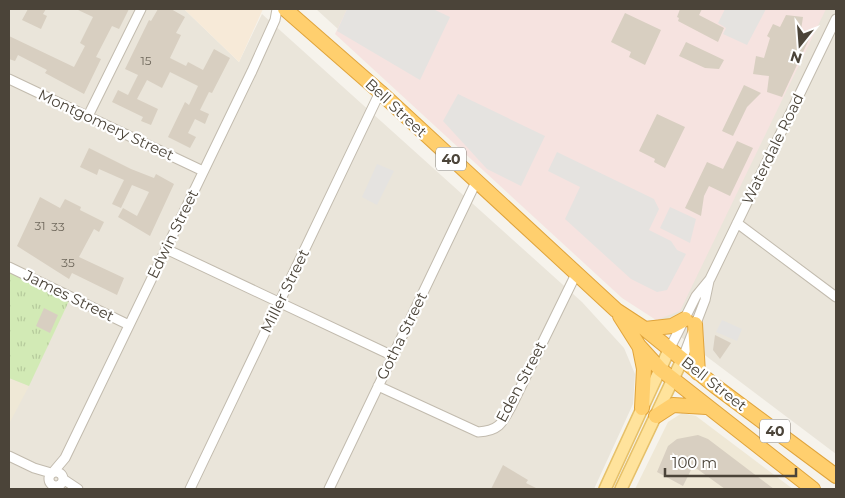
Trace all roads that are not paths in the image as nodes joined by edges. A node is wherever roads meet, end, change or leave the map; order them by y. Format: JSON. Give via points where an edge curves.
{"nodes":[{"id":1,"x":141,"y":9,"type":"edge"},
{"id":2,"x":277,"y":9,"type":"edge"},
{"id":3,"x":285,"y":9,"type":"edge"},
{"id":4,"x":836,"y":19,"type":"edge"},
{"id":5,"x":9,"y":79,"type":"edge"},
{"id":6,"x":380,"y":92,"type":"junction"},
{"id":7,"x":88,"y":116,"type":"junction"},
{"id":8,"x":203,"y":171,"type":"junction"},
{"id":9,"x":476,"y":182,"type":"junction"},
{"id":10,"x":737,"y":223,"type":"junction"},
{"id":11,"x":166,"y":249,"type":"junction"},
{"id":12,"x":9,"y":267,"type":"edge"},
{"id":13,"x":576,"y":274,"type":"junction"},
{"id":14,"x":836,"y":297,"type":"edge"},
{"id":15,"x":280,"y":303,"type":"junction"},
{"id":16,"x":616,"y":310,"type":"junction"},
{"id":17,"x":690,"y":321,"type":"junction"},
{"id":18,"x":129,"y":325,"type":"junction"},
{"id":19,"x":645,"y":329,"type":"junction"},
{"id":20,"x":639,"y":346,"type":"junction"},
{"id":21,"x":669,"y":350,"type":"junction"},
{"id":22,"x":393,"y":356,"type":"junction"},
{"id":23,"x":682,"y":360,"type":"junction"},
{"id":24,"x":660,"y":369,"type":"junction"},
{"id":25,"x":698,"y":373,"type":"junction"},
{"id":26,"x":673,"y":381,"type":"junction"},
{"id":27,"x":378,"y":386,"type":"junction"},
{"id":28,"x":642,"y":408,"type":"junction"},
{"id":29,"x":707,"y":408,"type":"junction"},
{"id":30,"x":656,"y":416,"type":"junction"},
{"id":31,"x":9,"y":456,"type":"edge"},
{"id":32,"x":836,"y":476,"type":"edge"},
{"id":33,"x":55,"y":481,"type":"edge"},
{"id":34,"x":332,"y":488,"type":"edge"},
{"id":35,"x":77,"y":489,"type":"edge"},
{"id":36,"x":190,"y":489,"type":"edge"},
{"id":37,"x":605,"y":489,"type":"edge"},
{"id":38,"x":621,"y":489,"type":"edge"},
{"id":39,"x":813,"y":489,"type":"edge"}],
"edges":[{"from":1,"to":7,"type":"street"},
{"from":2,"to":8,"type":"street","name":"Edwin Street","via":[[275,20]]},
{"from":3,"to":6,"type":"highway","name":"Bell Street","number":"40"},
{"from":4,"to":10,"type":"street","name":"Waterdale Road"},
{"from":5,"to":7,"type":"street","name":"Montgomery Street"},
{"from":6,"to":9,"type":"highway","name":"Bell Street","number":"40"},
{"from":6,"to":15,"type":"street","name":"Miller Street"},
{"from":7,"to":8,"type":"street","name":"Montgomery Street"},
{"from":8,"to":11,"type":"street","name":"Edwin Street"},
{"from":9,"to":13,"type":"highway","name":"Bell Street","number":"40"},
{"from":9,"to":22,"type":"street","name":"Gotha Street"},
{"from":10,"to":14,"type":"street"},
{"from":10,"to":17,"type":"street","name":"Waterdale Road","via":[[710,279],[706,300]]},
{"from":11,"to":15,"type":"street"},
{"from":11,"to":18,"type":"street","name":"Edwin Street"},
{"from":12,"to":18,"type":"street","name":"James Street"},
{"from":13,"to":16,"type":"highway","name":"Bell Street","number":"40"},
{"from":13,"to":27,"type":"street","name":"Eden Street","via":[[503,422],[492,431],[478,432]]},
{"from":15,"to":22,"type":"street"},
{"from":15,"to":36,"type":"street","name":"Miller Street"},
{"from":16,"to":19,"type":"highway","name":"Bell Street","number":"40"},
{"from":16,"to":20,"type":"highway","name":"Bell Street","number":"40"},
{"from":17,"to":19,"type":"highway"},
{"from":17,"to":21,"type":"street","name":"Waterdale Road"},
{"from":17,"to":23,"type":"street","name":"Waterdale Road"},
{"from":17,"to":25,"type":"highway"},
{"from":18,"to":33,"type":"street","name":"Edwin Street"},
{"from":19,"to":21,"type":"highway","name":"Bell Street","number":"40"},
{"from":20,"to":24,"type":"highway","name":"Bell Street","number":"40"},
{"from":20,"to":28,"type":"highway","via":[[644,369]]},
{"from":21,"to":23,"type":"highway","name":"Bell Street","number":"40"},
{"from":21,"to":24,"type":"main road","name":"Waterdale Road"},
{"from":22,"to":27,"type":"street","name":"Gotha Street"},
{"from":23,"to":25,"type":"highway","name":"Bell Street","number":"40"},
{"from":23,"to":26,"type":"main road","name":"Waterdale Road"},
{"from":24,"to":26,"type":"highway","name":"Bell Street","number":"40"},
{"from":24,"to":28,"type":"main road","name":"Waterdale Road"},
{"from":25,"to":32,"type":"highway","name":"Bell Street","number":"40"},
{"from":26,"to":29,"type":"highway","name":"Bell Street","number":"40"},
{"from":26,"to":30,"type":"main road","name":"Waterdale Road"},
{"from":27,"to":34,"type":"street","name":"Gotha Street"},
{"from":28,"to":37,"type":"main road","name":"Waterdale Road"},
{"from":29,"to":30,"type":"highway","via":[[673,405]]},
{"from":29,"to":39,"type":"highway","name":"Bell Street","number":"40"},
{"from":30,"to":38,"type":"main road","name":"Waterdale Road"},
{"from":31,"to":33,"type":"street"},
{"from":33,"to":35,"type":"street"}]}
